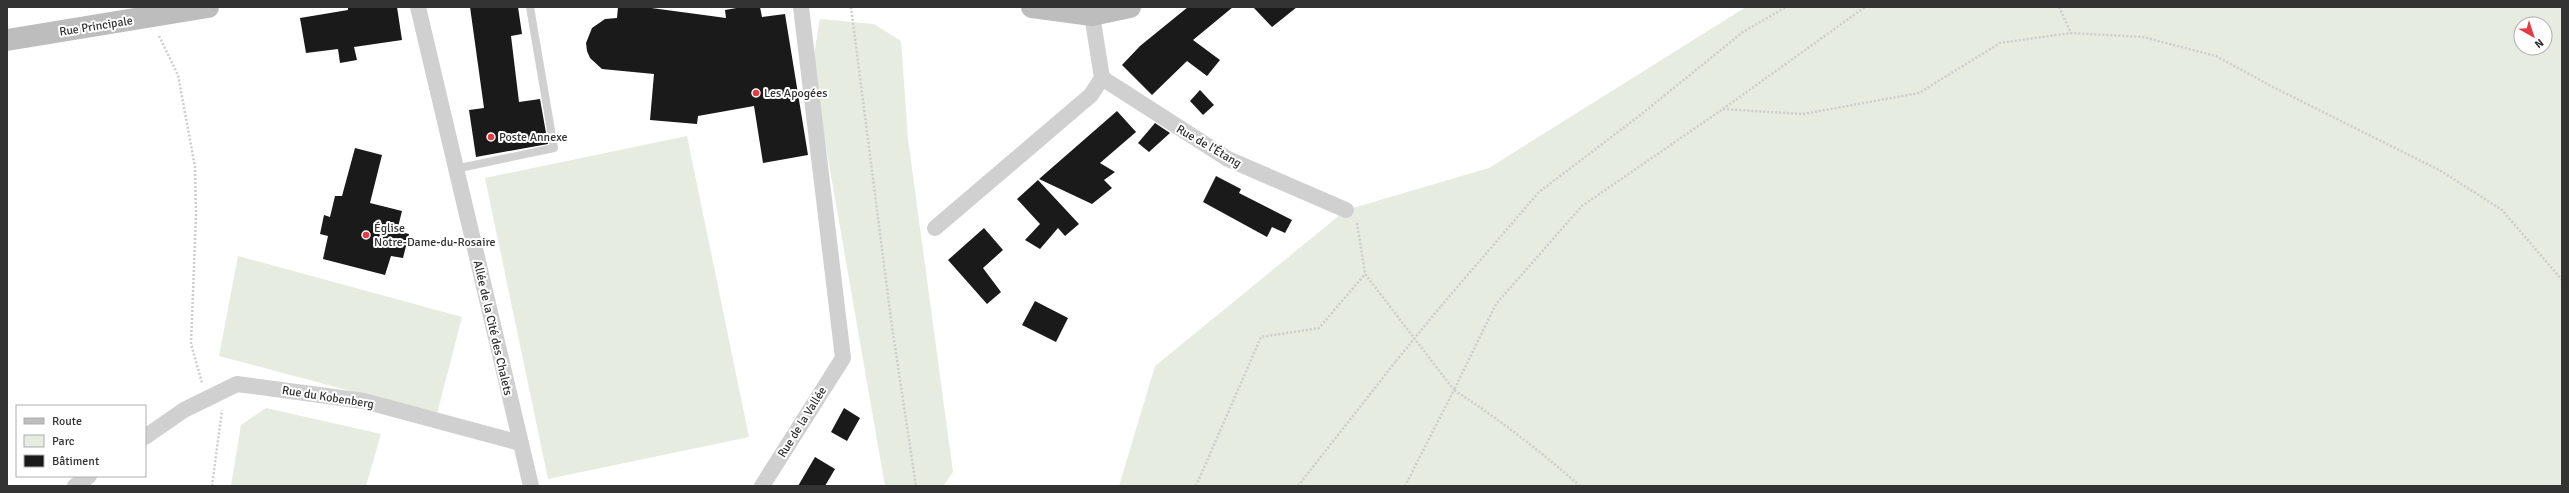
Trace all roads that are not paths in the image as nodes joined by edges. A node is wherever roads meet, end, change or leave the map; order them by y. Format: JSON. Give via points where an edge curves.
{"nodes":[{"id":1,"x":208,"y":7,"type":"edge"},
{"id":2,"x":418,"y":7,"type":"edge"},
{"id":3,"x":530,"y":7,"type":"edge"},
{"id":4,"x":801,"y":7,"type":"edge"},
{"id":5,"x":1032,"y":7,"type":"edge"},
{"id":6,"x":1130,"y":7,"type":"edge"},
{"id":7,"x":1092,"y":15,"type":"junction"},
{"id":8,"x":7,"y":40,"type":"edge"},
{"id":9,"x":1102,"y":78,"type":"junction"},
{"id":10,"x":455,"y":168,"type":"junction"},
{"id":11,"x":1346,"y":210,"type":"road end"},
{"id":12,"x":935,"y":228,"type":"dead end"},
{"id":13,"x":146,"y":436,"type":"edge"},
{"id":14,"x":520,"y":443,"type":"junction"},
{"id":15,"x":88,"y":477,"type":"edge"},
{"id":16,"x":75,"y":486,"type":"edge"},
{"id":17,"x":531,"y":486,"type":"edge"},
{"id":18,"x":762,"y":486,"type":"edge"}],
"edges":[{"from":1,"to":8,"type":"main road","name":"Rue Principale"},
{"from":2,"to":10,"type":"street","name":"Allée de la Cité des Chalets"},
{"from":3,"to":10,"type":"lane","via":[[554,148]]},
{"from":4,"to":18,"type":"street","name":"Rue de la Vallée","via":[[843,358]]},
{"from":5,"to":7,"type":"main road"},
{"from":6,"to":7,"type":"main road"},
{"from":7,"to":9,"type":"street"},
{"from":9,"to":11,"type":"street","name":"Rue de l'Étang","via":[[1228,159]]},
{"from":9,"to":12,"type":"street","via":[[1091,95]]},
{"from":10,"to":14,"type":"street","name":"Allée de la Cité des Chalets"},
{"from":13,"to":14,"type":"street","name":"Rue du Kobenberg","via":[[184,410],[206,399],[224,396],[237,384],[364,401]]},
{"from":14,"to":17,"type":"street","name":"Allée de la Cité des Chalets"},
{"from":15,"to":16,"type":"street"}]}
